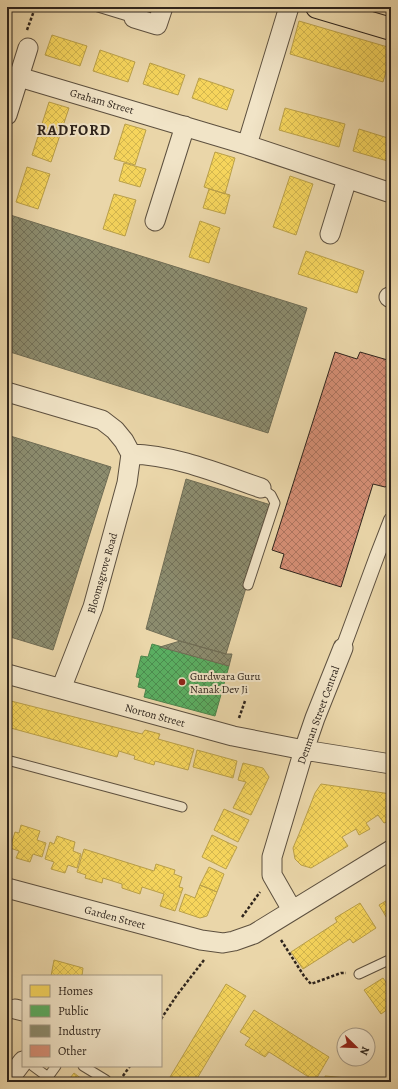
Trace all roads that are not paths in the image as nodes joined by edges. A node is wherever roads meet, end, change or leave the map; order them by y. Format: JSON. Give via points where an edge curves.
{"nodes":[{"id":1,"x":98,"y":7,"type":"edge"},
{"id":2,"x":163,"y":7,"type":"edge"},
{"id":3,"x":289,"y":7,"type":"edge"},
{"id":4,"x":317,"y":7,"type":"edge"},
{"id":5,"x":134,"y":18,"type":"joint"},
{"id":6,"x":391,"y":29,"type":"edge"},
{"id":7,"x":28,"y":48,"type":"dead end"},
{"id":8,"x":19,"y":77,"type":"junction"},
{"id":9,"x":7,"y":115,"type":"edge"},
{"id":10,"x":185,"y":126,"type":"junction"},
{"id":11,"x":247,"y":145,"type":"junction"},
{"id":12,"x":347,"y":180,"type":"junction"},
{"id":13,"x":388,"y":192,"type":"dead end"},
{"id":14,"x":155,"y":221,"type":"dead end"},
{"id":15,"x":330,"y":234,"type":"dead end"},
{"id":16,"x":7,"y":392,"type":"edge"},
{"id":17,"x":130,"y":454,"type":"junction"},
{"id":18,"x":261,"y":488,"type":"joint"},
{"id":19,"x":391,"y":520,"type":"edge"},
{"id":20,"x":248,"y":585,"type":"dead end"},
{"id":21,"x":343,"y":648,"type":"joint"},
{"id":22,"x":7,"y":674,"type":"edge"},
{"id":23,"x":61,"y":689,"type":"junction"},
{"id":24,"x":304,"y":750,"type":"junction"},
{"id":25,"x":7,"y":760,"type":"edge"},
{"id":26,"x":391,"y":764,"type":"edge"},
{"id":27,"x":182,"y":807,"type":"dead end"},
{"id":28,"x":391,"y":850,"type":"edge"},
{"id":29,"x":7,"y":888,"type":"edge"},
{"id":30,"x":292,"y":910,"type":"junction"},
{"id":31,"x":391,"y":959,"type":"edge"},
{"id":32,"x":359,"y":974,"type":"road end"},
{"id":33,"x":22,"y":1062,"type":"edge"},
{"id":34,"x":34,"y":1067,"type":"edge"},
{"id":35,"x":55,"y":1067,"type":"edge"},
{"id":36,"x":85,"y":1067,"type":"edge"},
{"id":37,"x":106,"y":1080,"type":"dead end"},
{"id":38,"x":8,"y":1082,"type":"edge"}],
"edges":[{"from":1,"to":5,"type":"lane"},
{"from":2,"to":5,"type":"street","via":[[157,25]]},
{"from":3,"to":11,"type":"street"},
{"from":4,"to":6,"type":"main road"},
{"from":7,"to":8,"type":"street"},
{"from":8,"to":9,"type":"street"},
{"from":8,"to":10,"type":"street","name":"Graham Street"},
{"from":10,"to":11,"type":"street","name":"Graham Street"},
{"from":10,"to":14,"type":"street","via":[[168,205]]},
{"from":11,"to":12,"type":"street","name":"Graham Street"},
{"from":12,"to":13,"type":"street","name":"Graham Street"},
{"from":12,"to":15,"type":"street"},
{"from":16,"to":17,"type":"street","via":[[102,420],[115,430]]},
{"from":17,"to":18,"type":"street","via":[[149,454],[174,460]]},
{"from":17,"to":23,"type":"street","name":"Bloomsgrove Road","via":[[127,483],[93,607]]},
{"from":18,"to":20,"type":"lane","via":[[271,495],[275,503]]},
{"from":19,"to":21,"type":"street","name":"Denman Street Central"},
{"from":21,"to":24,"type":"street","name":"Denman Street Central"},
{"from":22,"to":23,"type":"street","name":"Norton Street"},
{"from":23,"to":24,"type":"street","name":"Norton Street","via":[[233,736]]},
{"from":24,"to":26,"type":"street","name":"Norton Street"},
{"from":24,"to":30,"type":"street","name":"Denman Street Central","via":[[272,857],[272,875]]},
{"from":25,"to":27,"type":"lane"},
{"from":28,"to":30,"type":"street"},
{"from":29,"to":30,"type":"street","name":"Garden Street","via":[[201,940],[223,943],[254,934]]},
{"from":31,"to":32,"type":"lane"},
{"from":33,"to":38,"type":"street"},
{"from":34,"to":35,"type":"lane","via":[[48,1077]]},
{"from":36,"to":37,"type":"lane"}]}
